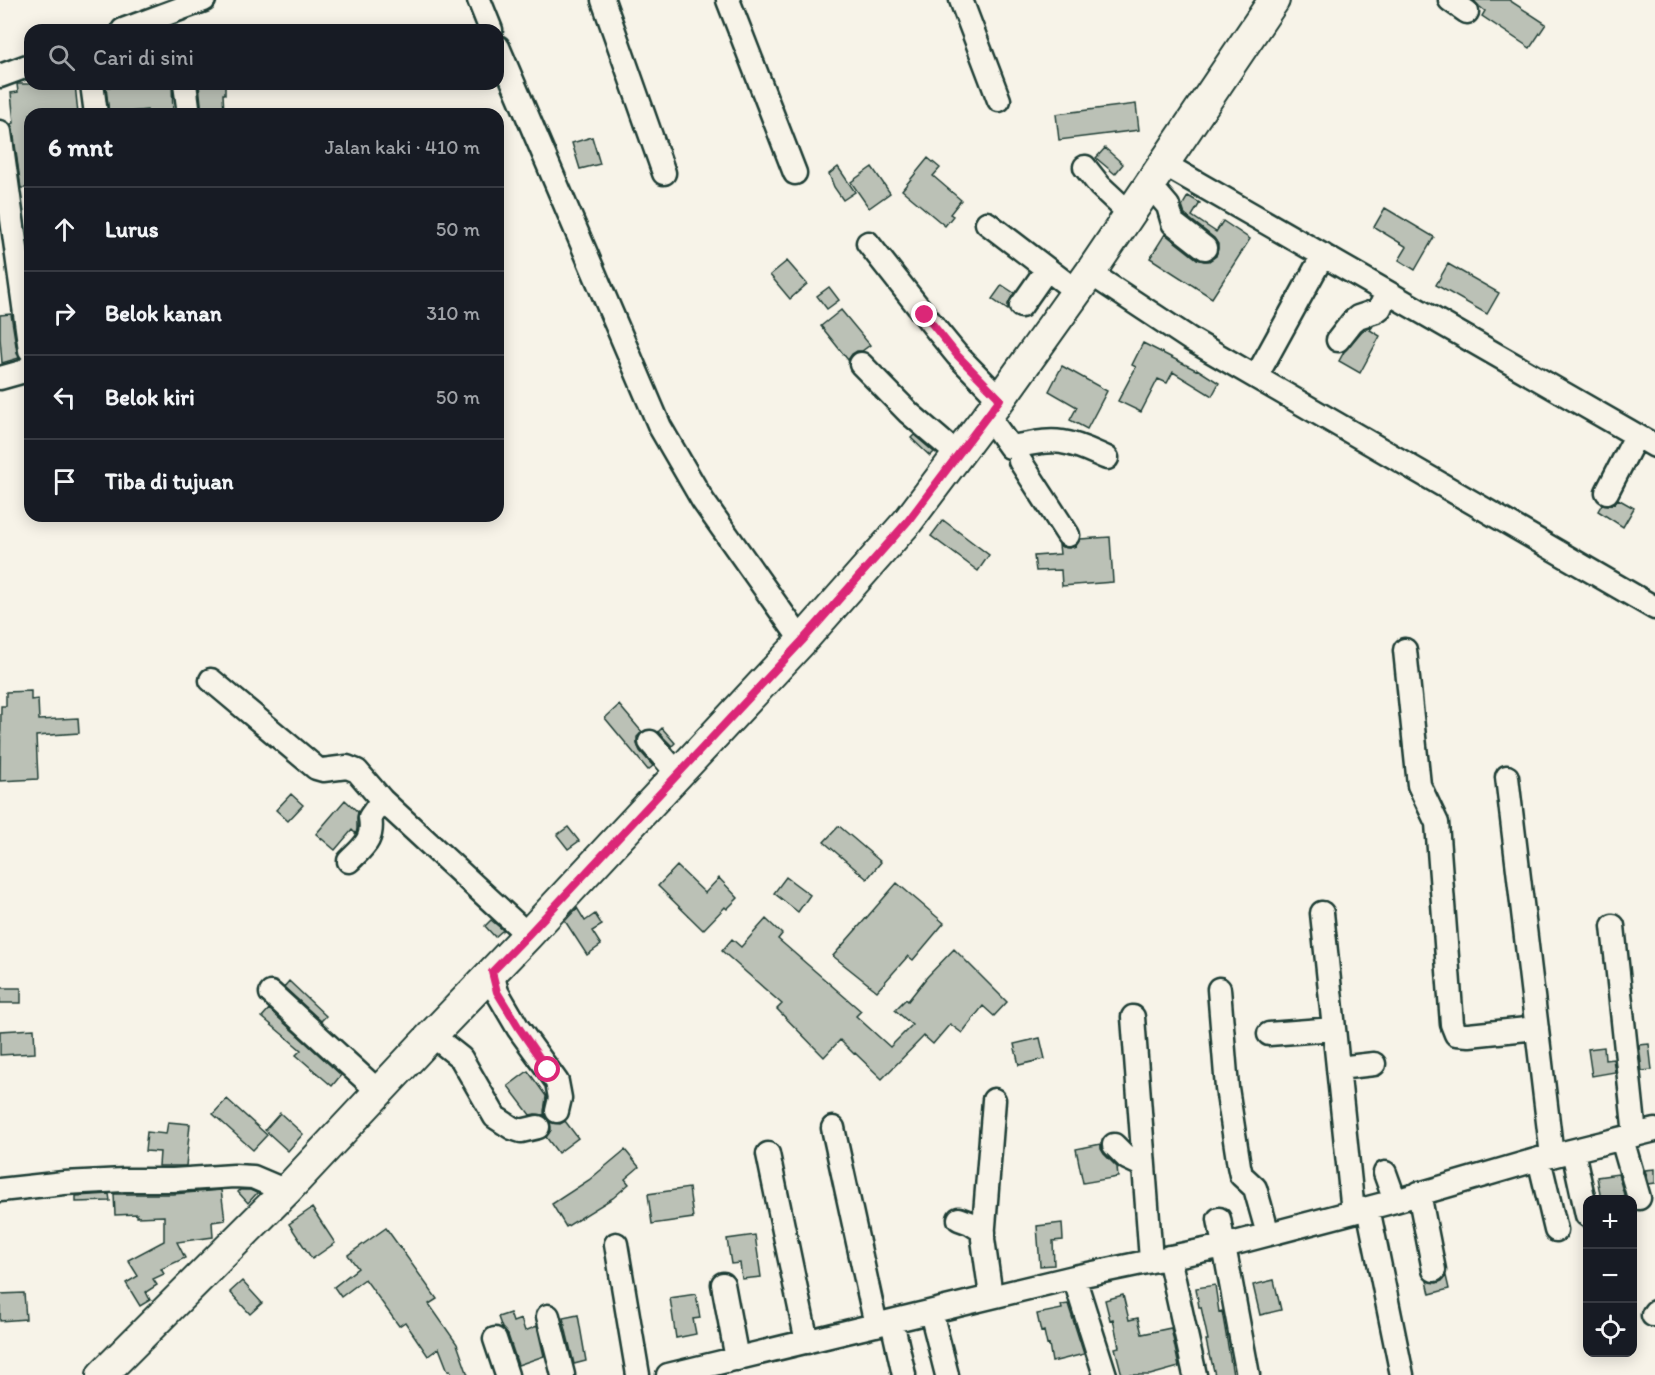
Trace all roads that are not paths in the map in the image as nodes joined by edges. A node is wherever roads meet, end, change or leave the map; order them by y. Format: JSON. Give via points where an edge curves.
{"nodes":[{"id":1,"x":204,"y":0,"type":"edge"},
{"id":2,"x":479,"y":0,"type":"edge"},
{"id":3,"x":603,"y":0,"type":"edge"},
{"id":4,"x":728,"y":0,"type":"edge"},
{"id":5,"x":961,"y":0,"type":"edge"},
{"id":6,"x":1270,"y":2,"type":"edge"},
{"id":7,"x":177,"y":20,"type":"edge"},
{"id":8,"x":155,"y":24,"type":"edge"},
{"id":9,"x":489,"y":24,"type":"edge"},
{"id":10,"x":504,"y":61,"type":"edge"},
{"id":11,"x":24,"y":67,"type":"edge"},
{"id":12,"x":0,"y":76,"type":"edge"},
{"id":13,"x":93,"y":90,"type":"edge"},
{"id":14,"x":186,"y":90,"type":"edge"},
{"id":15,"x":999,"y":100,"type":"dead end"},
{"id":16,"x":95,"y":108,"type":"edge"},
{"id":17,"x":188,"y":108,"type":"edge"},
{"id":18,"x":0,"y":132,"type":"edge"},
{"id":19,"x":1085,"y":167,"type":"dead end"},
{"id":20,"x":664,"y":173,"type":"dead end"},
{"id":21,"x":795,"y":173,"type":"dead end"},
{"id":22,"x":1157,"y":174,"type":"junction"},
{"id":23,"x":1130,"y":214,"type":"junction"},
{"id":24,"x":987,"y":223,"type":"dead end"},
{"id":25,"x":15,"y":236,"type":"edge"},
{"id":26,"x":868,"y":243,"type":"dead end"},
{"id":27,"x":1205,"y":248,"type":"dead end"},
{"id":28,"x":1323,"y":255,"type":"junction"},
{"id":29,"x":1047,"y":269,"type":"junction"},
{"id":30,"x":1083,"y":282,"type":"junction"},
{"id":31,"x":1387,"y":292,"type":"junction"},
{"id":32,"x":24,"y":304,"type":"edge"},
{"id":33,"x":1021,"y":306,"type":"dead end"},
{"id":34,"x":1338,"y":340,"type":"dead end"},
{"id":35,"x":861,"y":364,"type":"dead end"},
{"id":36,"x":24,"y":372,"type":"edge"},
{"id":37,"x":1256,"y":377,"type":"junction"},
{"id":38,"x":0,"y":378,"type":"edge"},
{"id":39,"x":994,"y":407,"type":"junction"},
{"id":40,"x":1646,"y":441,"type":"edge"},
{"id":41,"x":958,"y":455,"type":"junction"},
{"id":42,"x":1015,"y":455,"type":"junction"},
{"id":43,"x":1107,"y":458,"type":"dead end"},
{"id":44,"x":1607,"y":492,"type":"dead end"},
{"id":45,"x":1068,"y":535,"type":"dead end"},
{"id":46,"x":1655,"y":609,"type":"edge"},
{"id":47,"x":802,"y":641,"type":"junction"},
{"id":48,"x":1406,"y":650,"type":"dead end"},
{"id":49,"x":211,"y":680,"type":"dead end"},
{"id":50,"x":650,"y":742,"type":"dead end"},
{"id":51,"x":678,"y":774,"type":"junction"},
{"id":52,"x":1508,"y":777,"type":"dead end"},
{"id":53,"x":382,"y":800,"type":"junction"},
{"id":54,"x":348,"y":861,"type":"dead end"},
{"id":55,"x":1322,"y":913,"type":"dead end"},
{"id":56,"x":1613,"y":926,"type":"dead end"},
{"id":57,"x":528,"y":935,"type":"junction"},
{"id":58,"x":492,"y":972,"type":"junction"},
{"id":59,"x":1218,"y":989,"type":"dead end"},
{"id":60,"x":271,"y":993,"type":"dead end"},
{"id":61,"x":1133,"y":1017,"type":"dead end"},
{"id":62,"x":1537,"y":1028,"type":"junction"},
{"id":63,"x":1334,"y":1029,"type":"junction"},
{"id":64,"x":1269,"y":1034,"type":"dead end"},
{"id":65,"x":432,"y":1035,"type":"junction"},
{"id":66,"x":1374,"y":1064,"type":"dead end"},
{"id":67,"x":1338,"y":1068,"type":"junction"},
{"id":68,"x":379,"y":1092,"type":"junction"},
{"id":69,"x":994,"y":1100,"type":"dead end"},
{"id":70,"x":558,"y":1111,"type":"dead end"},
{"id":71,"x":538,"y":1127,"type":"dead end"},
{"id":72,"x":833,"y":1128,"type":"dead end"},
{"id":73,"x":1637,"y":1135,"type":"edge"},
{"id":74,"x":1114,"y":1145,"type":"dead end"},
{"id":75,"x":768,"y":1154,"type":"dead end"},
{"id":76,"x":1555,"y":1155,"type":"junction"},
{"id":77,"x":1144,"y":1166,"type":"junction"},
{"id":78,"x":1385,"y":1173,"type":"dead end"},
{"id":79,"x":0,"y":1190,"type":"edge"},
{"id":80,"x":286,"y":1191,"type":"junction"},
{"id":81,"x":1419,"y":1193,"type":"junction"},
{"id":82,"x":1639,"y":1198,"type":"dead end"},
{"id":83,"x":1395,"y":1201,"type":"junction"},
{"id":84,"x":1583,"y":1208,"type":"edge"},
{"id":85,"x":1360,"y":1210,"type":"junction"},
{"id":86,"x":959,"y":1219,"type":"dead end"},
{"id":87,"x":1219,"y":1219,"type":"dead end"},
{"id":88,"x":1556,"y":1230,"type":"dead end"},
{"id":89,"x":984,"y":1232,"type":"junction"},
{"id":90,"x":1268,"y":1234,"type":"junction"},
{"id":91,"x":615,"y":1244,"type":"dead end"},
{"id":92,"x":1224,"y":1246,"type":"junction"},
{"id":93,"x":1160,"y":1259,"type":"junction"},
{"id":94,"x":1434,"y":1270,"type":"dead end"},
{"id":95,"x":1074,"y":1277,"type":"junction"},
{"id":96,"x":723,"y":1284,"type":"dead end"},
{"id":97,"x":992,"y":1296,"type":"junction"},
{"id":98,"x":932,"y":1312,"type":"junction"},
{"id":99,"x":548,"y":1316,"type":"dead end"},
{"id":100,"x":884,"y":1323,"type":"junction"},
{"id":101,"x":495,"y":1339,"type":"dead end"},
{"id":102,"x":807,"y":1342,"type":"junction"},
{"id":103,"x":737,"y":1359,"type":"junction"},
{"id":104,"x":102,"y":1375,"type":"edge"},
{"id":105,"x":507,"y":1375,"type":"edge"},
{"id":106,"x":563,"y":1375,"type":"edge"},
{"id":107,"x":638,"y":1375,"type":"edge"},
{"id":108,"x":669,"y":1375,"type":"edge"},
{"id":109,"x":904,"y":1375,"type":"edge"},
{"id":110,"x":947,"y":1375,"type":"edge"},
{"id":111,"x":1106,"y":1375,"type":"edge"},
{"id":112,"x":1196,"y":1375,"type":"edge"},
{"id":113,"x":1248,"y":1375,"type":"edge"},
{"id":114,"x":1402,"y":1375,"type":"edge"}],
"edges":[{"from":1,"to":7,"type":"street"},
{"from":2,"to":9,"type":"street"},
{"from":3,"to":20,"type":"street"},
{"from":4,"to":21,"type":"street"},
{"from":5,"to":15,"type":"street"},
{"from":6,"to":22,"type":"main road"},
{"from":7,"to":8,"type":"street"},
{"from":10,"to":47,"type":"street","via":[[660,427],[703,501]]},
{"from":11,"to":12,"type":"street"},
{"from":13,"to":16,"type":"street"},
{"from":14,"to":17,"type":"street"},
{"from":18,"to":25,"type":"street"},
{"from":19,"to":23,"type":"street"},
{"from":22,"to":23,"type":"main road"},
{"from":22,"to":27,"type":"street","via":[[1173,223]]},
{"from":22,"to":28,"type":"street"},
{"from":23,"to":30,"type":"main road"},
{"from":24,"to":29,"type":"street"},
{"from":25,"to":32,"type":"street"},
{"from":26,"to":39,"type":"street"},
{"from":28,"to":31,"type":"street"},
{"from":28,"to":37,"type":"street"},
{"from":29,"to":30,"type":"street"},
{"from":29,"to":33,"type":"street"},
{"from":30,"to":37,"type":"street"},
{"from":30,"to":39,"type":"main road"},
{"from":31,"to":34,"type":"street","via":[[1380,308],[1358,317]]},
{"from":31,"to":40,"type":"street"},
{"from":35,"to":41,"type":"street"},
{"from":36,"to":38,"type":"street"},
{"from":37,"to":46,"type":"street"},
{"from":39,"to":41,"type":"main road"},
{"from":39,"to":42,"type":"street"},
{"from":40,"to":44,"type":"street"},
{"from":41,"to":47,"type":"main road","via":[[908,521]]},
{"from":42,"to":43,"type":"street","via":[[1046,442],[1061,442]]},
{"from":42,"to":45,"type":"street"},
{"from":47,"to":51,"type":"main road"},
{"from":48,"to":62,"type":"street","via":[[1419,785],[1437,823],[1454,1030],[1456,1034],[1469,1035]]},
{"from":49,"to":53,"type":"street","via":[[316,768],[347,767],[357,771]]},
{"from":50,"to":51,"type":"street"},
{"from":51,"to":57,"type":"main road"},
{"from":52,"to":62,"type":"street"},
{"from":53,"to":54,"type":"street","via":[[369,817],[372,830],[368,842]]},
{"from":53,"to":57,"type":"street"},
{"from":55,"to":63,"type":"street"},
{"from":56,"to":73,"type":"street"},
{"from":57,"to":58,"type":"main road"},
{"from":58,"to":65,"type":"main road"},
{"from":58,"to":70,"type":"street","via":[[497,992],[557,1082]]},
{"from":59,"to":90,"type":"street","via":[[1239,1166],[1241,1175],[1255,1188]]},
{"from":60,"to":68,"type":"street"},
{"from":61,"to":77,"type":"street"},
{"from":62,"to":76,"type":"street"},
{"from":63,"to":64,"type":"street"},
{"from":63,"to":67,"type":"street"},
{"from":65,"to":68,"type":"main road"},
{"from":65,"to":71,"type":"street","via":[[461,1058],[495,1117],[520,1131]]},
{"from":66,"to":67,"type":"street"},
{"from":67,"to":85,"type":"street"},
{"from":68,"to":80,"type":"main road"},
{"from":69,"to":89,"type":"street"},
{"from":72,"to":100,"type":"street"},
{"from":73,"to":76,"type":"street"},
{"from":73,"to":82,"type":"street"},
{"from":74,"to":77,"type":"street","via":[[1123,1155]]},
{"from":75,"to":102,"type":"street"},
{"from":76,"to":81,"type":"street"},
{"from":76,"to":84,"type":"street"},
{"from":76,"to":88,"type":"street"},
{"from":77,"to":93,"type":"street"},
{"from":78,"to":83,"type":"street"},
{"from":79,"to":80,"type":"street","via":[[64,1183],[234,1176],[253,1177]]},
{"from":80,"to":104,"type":"main road"},
{"from":81,"to":83,"type":"street"},
{"from":81,"to":94,"type":"street"},
{"from":83,"to":85,"type":"street"},
{"from":85,"to":90,"type":"street"},
{"from":85,"to":114,"type":"street"},
{"from":86,"to":89,"type":"street"},
{"from":87,"to":92,"type":"street"},
{"from":89,"to":97,"type":"street"},
{"from":90,"to":92,"type":"street"},
{"from":91,"to":107,"type":"street"},
{"from":92,"to":93,"type":"street"},
{"from":92,"to":113,"type":"street"},
{"from":93,"to":95,"type":"street"},
{"from":93,"to":112,"type":"street"},
{"from":95,"to":97,"type":"street"},
{"from":95,"to":111,"type":"street"},
{"from":96,"to":103,"type":"street"},
{"from":97,"to":98,"type":"street"},
{"from":98,"to":100,"type":"street"},
{"from":98,"to":110,"type":"street"},
{"from":99,"to":106,"type":"street"},
{"from":100,"to":102,"type":"street"},
{"from":100,"to":109,"type":"street"},
{"from":101,"to":105,"type":"street"},
{"from":102,"to":103,"type":"street"},
{"from":103,"to":108,"type":"street"}]}
